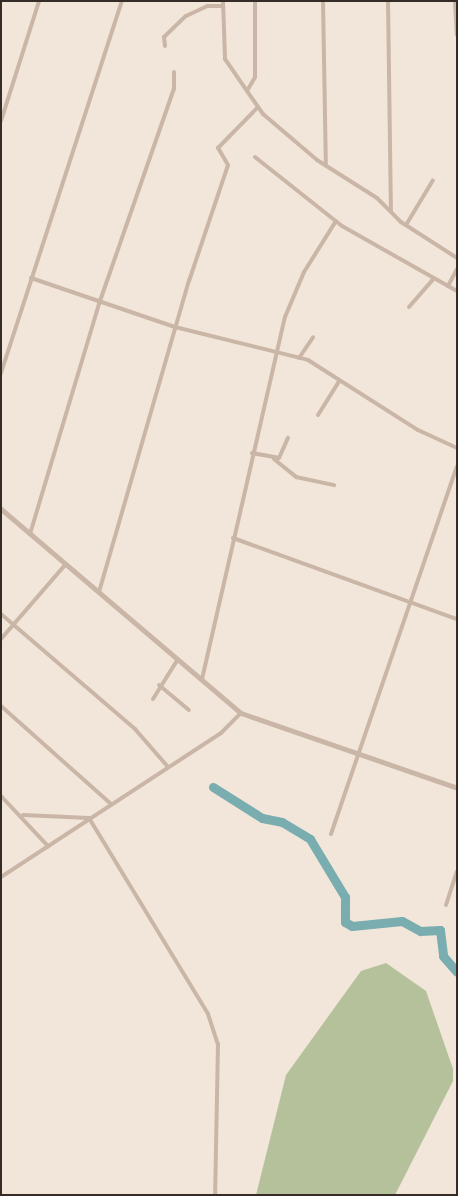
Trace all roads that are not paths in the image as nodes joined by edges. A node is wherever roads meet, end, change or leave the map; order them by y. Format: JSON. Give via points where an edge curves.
{"nodes":[{"id":1,"x":39,"y":1,"type":"edge"},
{"id":2,"x":122,"y":1,"type":"edge"},
{"id":3,"x":255,"y":1,"type":"edge"},
{"id":4,"x":323,"y":1,"type":"edge"},
{"id":5,"x":388,"y":1,"type":"edge"},
{"id":6,"x":455,"y":1,"type":"edge"},
{"id":7,"x":223,"y":4,"type":"edge"},
{"id":8,"x":457,"y":35,"type":"edge"},
{"id":9,"x":166,"y":46,"type":"dead end"},
{"id":10,"x":174,"y":72,"type":"dead end"},
{"id":11,"x":247,"y":91,"type":"junction"},
{"id":12,"x":258,"y":107,"type":"junction"},
{"id":13,"x":1,"y":121,"type":"edge"},
{"id":14,"x":255,"y":157,"type":"dead end"},
{"id":15,"x":326,"y":165,"type":"junction"},
{"id":16,"x":433,"y":180,"type":"dead end"},
{"id":17,"x":391,"y":211,"type":"junction"},
{"id":18,"x":336,"y":221,"type":"junction"},
{"id":19,"x":406,"y":225,"type":"junction"},
{"id":20,"x":457,"y":258,"type":"edge"},
{"id":21,"x":457,"y":269,"type":"edge"},
{"id":22,"x":31,"y":278,"type":"junction"},
{"id":23,"x":433,"y":279,"type":"junction"},
{"id":24,"x":448,"y":286,"type":"junction"},
{"id":25,"x":457,"y":291,"type":"edge"},
{"id":26,"x":100,"y":301,"type":"junction"},
{"id":27,"x":409,"y":308,"type":"dead end"},
{"id":28,"x":175,"y":328,"type":"junction"},
{"id":29,"x":313,"y":337,"type":"dead end"},
{"id":30,"x":275,"y":351,"type":"junction"},
{"id":31,"x":300,"y":358,"type":"junction"},
{"id":32,"x":1,"y":373,"type":"edge"},
{"id":33,"x":339,"y":381,"type":"junction"},
{"id":34,"x":318,"y":415,"type":"dead end"},
{"id":35,"x":288,"y":438,"type":"dead end"},
{"id":36,"x":457,"y":448,"type":"edge"},
{"id":37,"x":252,"y":453,"type":"junction"},
{"id":38,"x":274,"y":459,"type":"junction"},
{"id":39,"x":457,"y":466,"type":"edge"},
{"id":40,"x":334,"y":485,"type":"dead end"},
{"id":41,"x":1,"y":509,"type":"edge"},
{"id":42,"x":30,"y":534,"type":"junction"},
{"id":43,"x":234,"y":538,"type":"junction"},
{"id":44,"x":66,"y":564,"type":"junction"},
{"id":45,"x":99,"y":592,"type":"junction"},
{"id":46,"x":410,"y":603,"type":"junction"},
{"id":47,"x":1,"y":614,"type":"edge"},
{"id":48,"x":457,"y":619,"type":"edge"},
{"id":49,"x":14,"y":625,"type":"junction"},
{"id":50,"x":1,"y":639,"type":"edge"},
{"id":51,"x":178,"y":659,"type":"junction"},
{"id":52,"x":202,"y":679,"type":"junction"},
{"id":53,"x":159,"y":685,"type":"junction"},
{"id":54,"x":153,"y":699,"type":"dead end"},
{"id":55,"x":1,"y":706,"type":"edge"},
{"id":56,"x":190,"y":710,"type":"dead end"},
{"id":57,"x":241,"y":713,"type":"junction"},
{"id":58,"x":358,"y":755,"type":"junction"},
{"id":59,"x":168,"y":767,"type":"junction"},
{"id":60,"x":457,"y":788,"type":"edge"},
{"id":61,"x":1,"y":796,"type":"edge"},
{"id":62,"x":110,"y":804,"type":"junction"},
{"id":63,"x":23,"y":815,"type":"junction"},
{"id":64,"x":89,"y":818,"type":"junction"},
{"id":65,"x":330,"y":834,"type":"dead end"},
{"id":66,"x":48,"y":846,"type":"junction"},
{"id":67,"x":457,"y":872,"type":"edge"},
{"id":68,"x":1,"y":877,"type":"edge"},
{"id":69,"x":446,"y":905,"type":"dead end"},
{"id":70,"x":215,"y":1195,"type":"edge"}],
"edges":[{"from":1,"to":13,"type":"street"},
{"from":2,"to":22,"type":"street"},
{"from":3,"to":11,"type":"street","via":[[255,77]]},
{"from":4,"to":15,"type":"street"},
{"from":5,"to":17,"type":"street"},
{"from":6,"to":8,"type":"street"},
{"from":7,"to":9,"type":"street","via":[[207,6],[186,16],[164,38]]},
{"from":7,"to":11,"type":"street","via":[[225,59]]},
{"from":10,"to":26,"type":"street","via":[[174,89]]},
{"from":11,"to":12,"type":"street"},
{"from":12,"to":15,"type":"street"},
{"from":12,"to":28,"type":"street","via":[[218,148],[228,165]]},
{"from":14,"to":18,"type":"street"},
{"from":15,"to":17,"type":"street"},
{"from":16,"to":19,"type":"street"},
{"from":17,"to":19,"type":"street"},
{"from":18,"to":23,"type":"street"},
{"from":18,"to":30,"type":"street","via":[[292,296]]},
{"from":19,"to":20,"type":"street"},
{"from":21,"to":24,"type":"street"},
{"from":22,"to":26,"type":"street"},
{"from":22,"to":32,"type":"street"},
{"from":23,"to":24,"type":"street"},
{"from":23,"to":27,"type":"street"},
{"from":24,"to":25,"type":"street"},
{"from":26,"to":28,"type":"street"},
{"from":26,"to":42,"type":"street"},
{"from":28,"to":30,"type":"street"},
{"from":28,"to":45,"type":"street"},
{"from":29,"to":31,"type":"street"},
{"from":30,"to":31,"type":"street"},
{"from":30,"to":37,"type":"street"},
{"from":31,"to":33,"type":"street","via":[[322,367]]},
{"from":33,"to":34,"type":"street"},
{"from":33,"to":36,"type":"street","via":[[418,430]]},
{"from":35,"to":38,"type":"street","via":[[281,455]]},
{"from":37,"to":38,"type":"street"},
{"from":37,"to":43,"type":"street"},
{"from":38,"to":40,"type":"street","via":[[296,477]]},
{"from":39,"to":46,"type":"street"},
{"from":41,"to":42,"type":"street"},
{"from":42,"to":44,"type":"street"},
{"from":43,"to":46,"type":"street"},
{"from":43,"to":52,"type":"street"},
{"from":44,"to":45,"type":"street"},
{"from":44,"to":49,"type":"street"},
{"from":45,"to":51,"type":"street"},
{"from":46,"to":48,"type":"street"},
{"from":46,"to":58,"type":"street"},
{"from":47,"to":49,"type":"street"},
{"from":49,"to":50,"type":"street"},
{"from":49,"to":59,"type":"street","via":[[135,729]]},
{"from":51,"to":52,"type":"street"},
{"from":51,"to":53,"type":"street"},
{"from":52,"to":57,"type":"street"},
{"from":53,"to":54,"type":"street"},
{"from":53,"to":56,"type":"street"},
{"from":55,"to":62,"type":"street"},
{"from":57,"to":58,"type":"street"},
{"from":57,"to":59,"type":"street","via":[[221,733]]},
{"from":58,"to":60,"type":"street"},
{"from":58,"to":65,"type":"street"},
{"from":59,"to":62,"type":"street"},
{"from":61,"to":63,"type":"street"},
{"from":62,"to":64,"type":"street"},
{"from":63,"to":64,"type":"street"},
{"from":63,"to":66,"type":"street"},
{"from":64,"to":66,"type":"street"},
{"from":64,"to":70,"type":"street","via":[[188,976],[214,1028],[219,1133]]},
{"from":66,"to":68,"type":"street"},
{"from":67,"to":69,"type":"street"}]}
